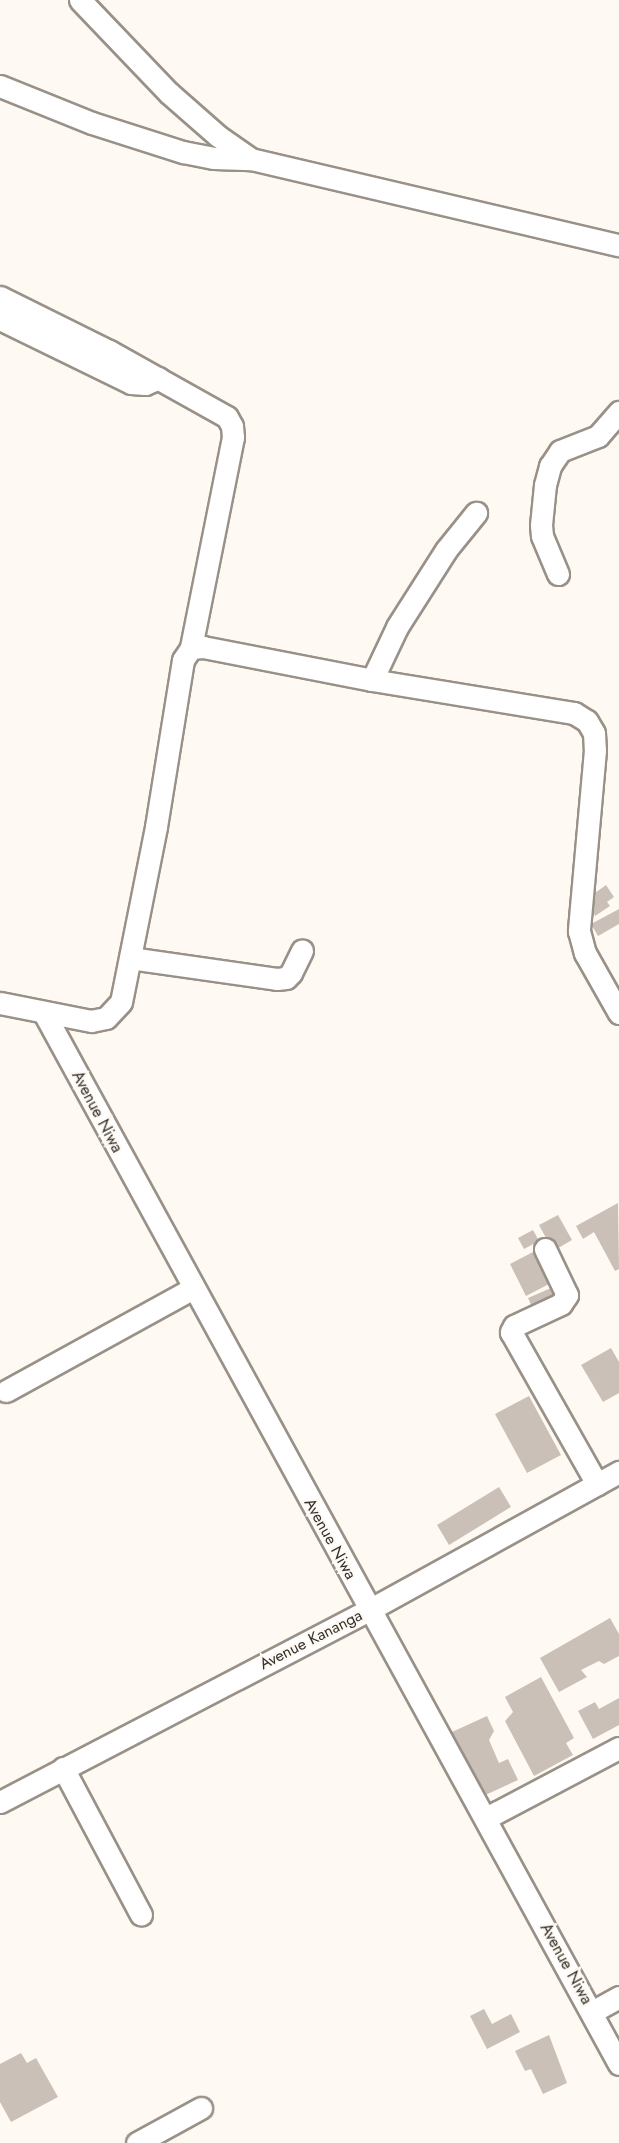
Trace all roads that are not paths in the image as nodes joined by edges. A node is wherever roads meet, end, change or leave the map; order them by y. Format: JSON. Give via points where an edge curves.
{"nodes":[{"id":1,"x":80,"y":0,"type":"edge"},
{"id":2,"x":0,"y":86,"type":"edge"},
{"id":3,"x":251,"y":159,"type":"junction"},
{"id":4,"x":619,"y":245,"type":"edge"},
{"id":5,"x":0,"y":297,"type":"edge"},
{"id":6,"x":0,"y":319,"type":"edge"},
{"id":7,"x":159,"y":378,"type":"junction"},
{"id":8,"x":619,"y":412,"type":"edge"},
{"id":9,"x":476,"y":513,"type":"dead end"},
{"id":10,"x":558,"y":574,"type":"dead end"},
{"id":11,"x":191,"y":648,"type":"junction"},
{"id":12,"x":372,"y":680,"type":"junction"},
{"id":13,"x":302,"y":950,"type":"dead end"},
{"id":14,"x":130,"y":958,"type":"junction"},
{"id":15,"x":0,"y":1003,"type":"edge"},
{"id":16,"x":44,"y":1013,"type":"junction"},
{"id":17,"x":619,"y":1013,"type":"edge"},
{"id":18,"x":545,"y":1249,"type":"dead end"},
{"id":19,"x":193,"y":1288,"type":"junction"},
{"id":20,"x":6,"y":1391,"type":"dead end"},
{"id":21,"x":619,"y":1472,"type":"edge"},
{"id":22,"x":597,"y":1484,"type":"junction"},
{"id":23,"x":369,"y":1610,"type":"junction"},
{"id":24,"x":619,"y":1748,"type":"edge"},
{"id":25,"x":63,"y":1768,"type":"junction"},
{"id":26,"x":0,"y":1802,"type":"edge"},
{"id":27,"x":486,"y":1818,"type":"junction"},
{"id":28,"x":141,"y":1915,"type":"dead end"},
{"id":29,"x":619,"y":1997,"type":"edge"},
{"id":30,"x":592,"y":2012,"type":"junction"},
{"id":31,"x":619,"y":2064,"type":"edge"},
{"id":32,"x":201,"y":2109,"type":"dead end"},
{"id":33,"x":137,"y":2143,"type":"edge"}],
"edges":[{"from":1,"to":3,"type":"street","via":[[186,109]]},
{"from":2,"to":3,"type":"street","via":[[92,123],[183,152]]},
{"from":3,"to":4,"type":"street"},
{"from":5,"to":7,"type":"street"},
{"from":6,"to":7,"type":"street","via":[[131,383],[145,384]]},
{"from":7,"to":11,"type":"street","via":[[227,417],[232,426],[213,549]]},
{"from":8,"to":10,"type":"street","via":[[598,436],[560,451],[550,466],[541,525]]},
{"from":9,"to":12,"type":"street","via":[[446,550],[397,627]]},
{"from":11,"to":12,"type":"street","via":[[203,647]]},
{"from":11,"to":14,"type":"street","via":[[183,660]]},
{"from":12,"to":17,"type":"street","via":[[574,713],[587,721],[594,733],[595,750],[579,931],[585,953]]},
{"from":13,"to":14,"type":"street","via":[[291,973],[277,979]]},
{"from":14,"to":16,"type":"street","via":[[121,1002],[106,1018],[91,1021]]},
{"from":15,"to":16,"type":"street"},
{"from":16,"to":19,"type":"street","name":"Avenue Niwa"},
{"from":18,"to":22,"type":"street","via":[[567,1291],[565,1300],[514,1326],[511,1332]]},
{"from":19,"to":20,"type":"street"},
{"from":19,"to":23,"type":"street","name":"Avenue Niwa"},
{"from":21,"to":22,"type":"street","name":"Avenue Kananga"},
{"from":22,"to":23,"type":"street","name":"Avenue Kananga"},
{"from":23,"to":25,"type":"street","name":"Avenue Kananga"},
{"from":23,"to":27,"type":"street","name":"Avenue Niwa"},
{"from":24,"to":27,"type":"street"},
{"from":25,"to":26,"type":"street","name":"Avenue Kananga"},
{"from":25,"to":28,"type":"street"},
{"from":27,"to":30,"type":"street","name":"Avenue Niwa"},
{"from":29,"to":30,"type":"street"},
{"from":30,"to":31,"type":"street","name":"Avenue Niwa"},
{"from":32,"to":33,"type":"street"}]}
